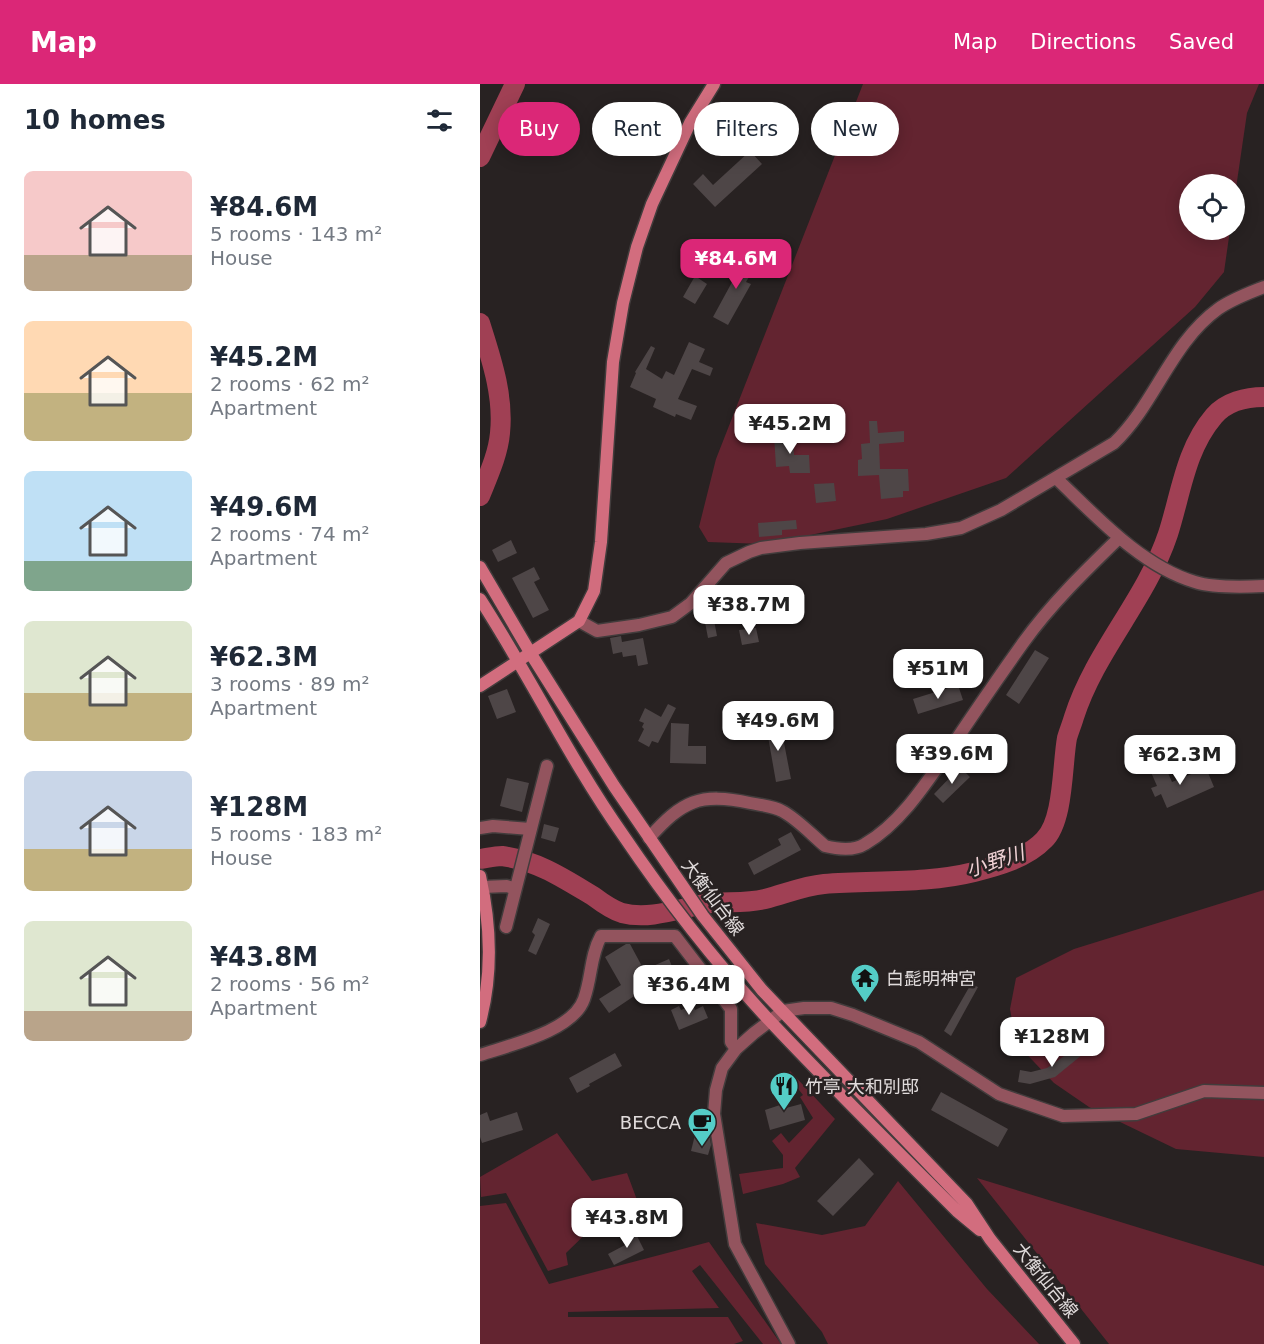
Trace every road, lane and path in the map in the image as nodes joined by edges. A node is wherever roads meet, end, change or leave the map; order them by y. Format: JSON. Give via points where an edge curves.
{"nodes":[{"id":1,"x":714,"y":84,"type":"edge"},
{"id":2,"x":1264,"y":287,"type":"edge"},
{"id":3,"x":1056,"y":478,"type":"junction"},
{"id":4,"x":1119,"y":538,"type":"junction"},
{"id":5,"x":480,"y":567,"type":"edge"},
{"id":6,"x":1264,"y":586,"type":"edge"},
{"id":7,"x":480,"y":598,"type":"edge"},
{"id":8,"x":579,"y":621,"type":"junction"},
{"id":9,"x":531,"y":654,"type":"junction"},
{"id":10,"x":519,"y":662,"type":"junction"},
{"id":11,"x":480,"y":686,"type":"edge"},
{"id":12,"x":547,"y":766,"type":"dead end"},
{"id":13,"x":480,"y":828,"type":"edge"},
{"id":14,"x":529,"y":833,"type":"junction"},
{"id":15,"x":649,"y":838,"type":"junction"},
{"id":16,"x":481,"y":880,"type":"edge"},
{"id":17,"x":516,"y":883,"type":"junction"},
{"id":18,"x":506,"y":927,"type":"dead end"},
{"id":19,"x":783,"y":1011,"type":"junction"},
{"id":20,"x":770,"y":1021,"type":"junction"},
{"id":21,"x":480,"y":1022,"type":"edge"},
{"id":22,"x":736,"y":1049,"type":"junction"},
{"id":23,"x":480,"y":1055,"type":"edge"},
{"id":24,"x":1264,"y":1093,"type":"edge"},
{"id":25,"x":990,"y":1239,"type":"junction"},
{"id":26,"x":789,"y":1344,"type":"edge"},
{"id":27,"x":1074,"y":1344,"type":"edge"}],
"edges":[{"from":1,"to":8,"type":"main road","via":[[690,123],[652,204],[623,303],[613,362],[597,571],[594,591]]},
{"from":2,"to":3,"type":"street","via":[[1228,303],[1205,320],[1186,341],[1126,431],[1114,443]]},
{"from":3,"to":4,"type":"street"},
{"from":3,"to":8,"type":"street","via":[[1001,510],[953,530],[777,545],[749,552],[726,563],[691,603],[666,619],[597,631]]},
{"from":4,"to":6,"type":"street","via":[[1189,580],[1205,585]]},
{"from":4,"to":15,"type":"street","via":[[1060,597],[1024,641],[904,810],[863,846],[825,846],[781,810],[713,799],[688,803]]},
{"from":5,"to":9,"type":"main road","name":"大衡仙台線"},
{"from":7,"to":10,"type":"main road","name":"大衡仙台線"},
{"from":8,"to":9,"type":"main road"},
{"from":9,"to":10,"type":"main road"},
{"from":9,"to":15,"type":"main road","name":"大衡仙台線"},
{"from":10,"to":11,"type":"main road"},
{"from":10,"to":20,"type":"main road","name":"大衡仙台線","via":[[623,836]]},
{"from":12,"to":14,"type":"street"},
{"from":13,"to":14,"type":"street","via":[[493,826]]},
{"from":14,"to":17,"type":"street"},
{"from":15,"to":19,"type":"main road","name":"大衡仙台線","via":[[703,916]]},
{"from":16,"to":17,"type":"street","via":[[507,886]]},
{"from":16,"to":21,"type":"main road","via":[[490,949]]},
{"from":17,"to":18,"type":"street"},
{"from":19,"to":20,"type":"street"},
{"from":19,"to":24,"type":"street","via":[[831,1008],[853,1015],[919,1042],[999,1094],[1063,1116],[1136,1114],[1204,1091]]},
{"from":19,"to":25,"type":"main road","name":"大衡仙台線","via":[[967,1204]]},
{"from":20,"to":22,"type":"street"},
{"from":20,"to":25,"type":"main road","name":"大衡仙台線","via":[[957,1211]]},
{"from":22,"to":23,"type":"street","via":[[731,1042],[731,1009],[675,936],[601,936],[594,949],[584,1001],[571,1018]]},
{"from":22,"to":26,"type":"street","via":[[722,1068],[714,1114],[735,1244]]},
{"from":25,"to":27,"type":"main road","name":"大衡仙台線"}]}
